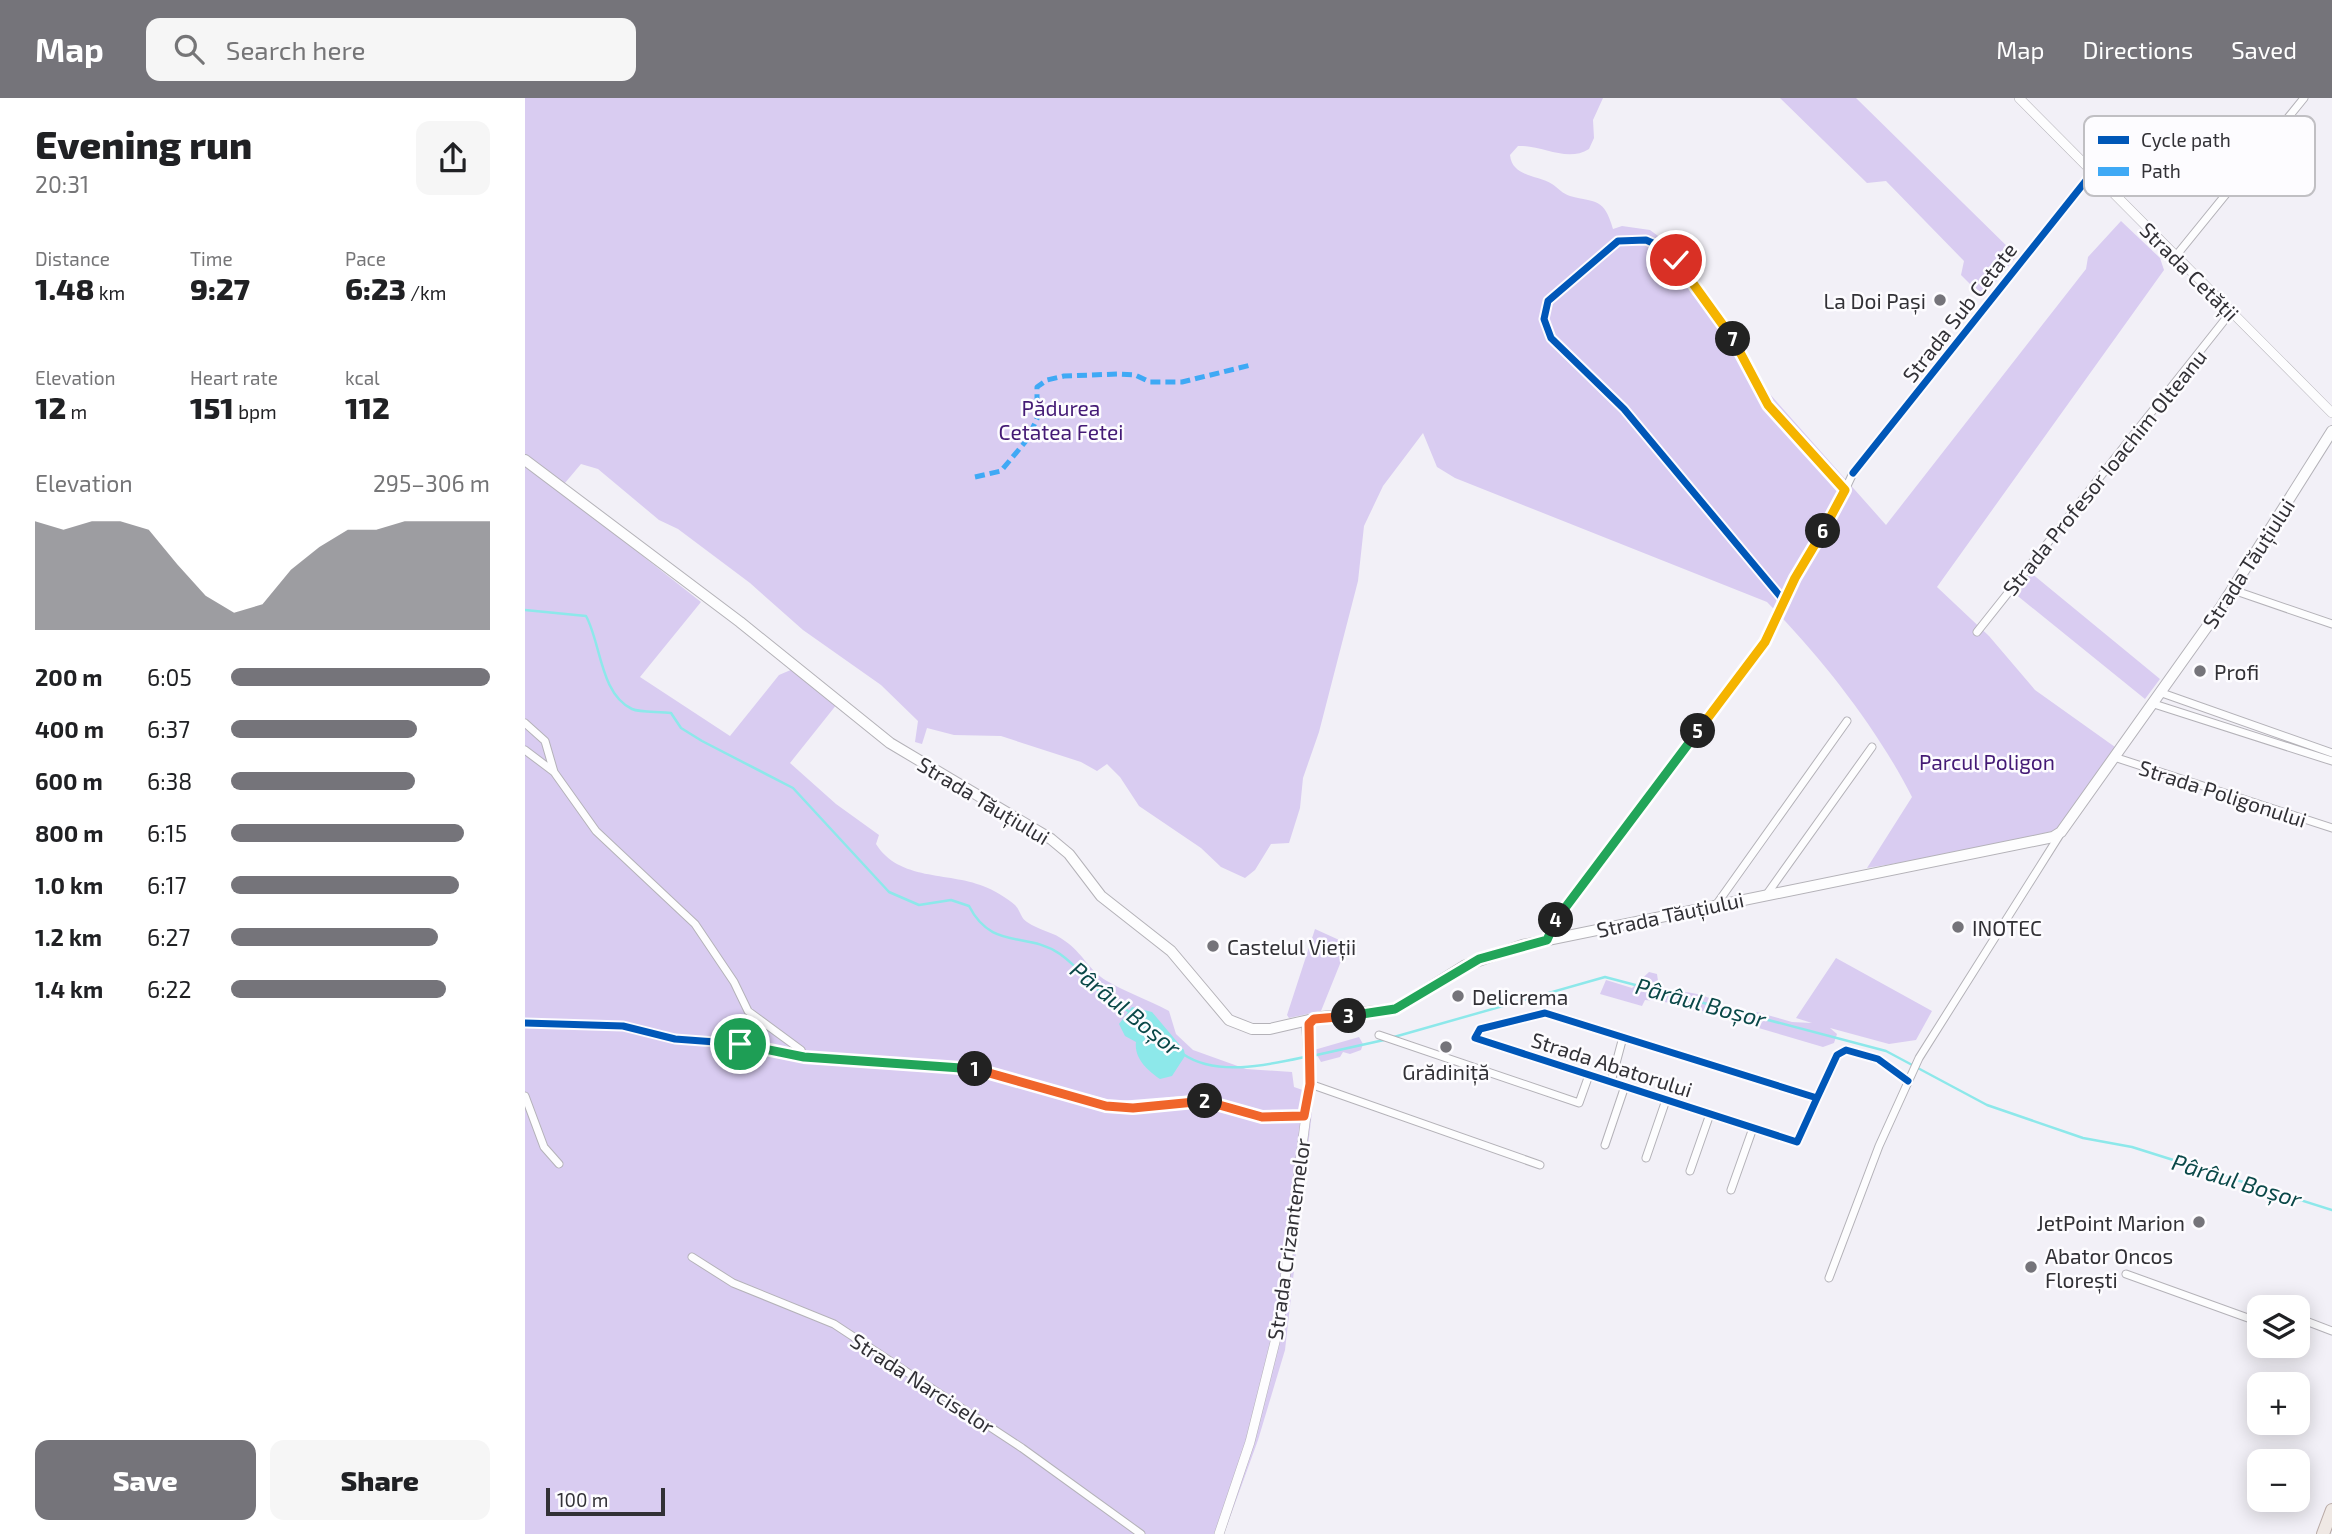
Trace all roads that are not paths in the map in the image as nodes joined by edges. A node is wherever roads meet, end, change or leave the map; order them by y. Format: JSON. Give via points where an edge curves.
{"nodes":[{"id":1,"x":2019,"y":98,"type":"edge"},
{"id":2,"x":2304,"y":98,"type":"edge"},
{"id":3,"x":2289,"y":116,"type":"edge"},
{"id":4,"x":2084,"y":165,"type":"edge"},
{"id":5,"x":2084,"y":183,"type":"edge"},
{"id":6,"x":2115,"y":196,"type":"edge"},
{"id":7,"x":2224,"y":196,"type":"edge"},
{"id":8,"x":2175,"y":257,"type":"junction"},
{"id":9,"x":2231,"y":312,"type":"junction"},
{"id":10,"x":2332,"y":413,"type":"edge"},
{"id":11,"x":2332,"y":430,"type":"edge"},
{"id":12,"x":525,"y":460,"type":"edge"},
{"id":13,"x":1845,"y":490,"type":"junction"},
{"id":14,"x":2233,"y":590,"type":"junction"},
{"id":15,"x":1785,"y":602,"type":"junction"},
{"id":16,"x":2332,"y":625,"type":"edge"},
{"id":17,"x":1977,"y":632,"type":"dead end"},
{"id":18,"x":2162,"y":693,"type":"junction"},
{"id":19,"x":2154,"y":704,"type":"junction"},
{"id":20,"x":1847,"y":721,"type":"dead end"},
{"id":21,"x":525,"y":723,"type":"edge"},
{"id":22,"x":1872,"y":747,"type":"dead end"},
{"id":23,"x":525,"y":750,"type":"edge"},
{"id":24,"x":2332,"y":753,"type":"edge"},
{"id":25,"x":2114,"y":757,"type":"junction"},
{"id":26,"x":2332,"y":761,"type":"edge"},
{"id":27,"x":554,"y":772,"type":"junction"},
{"id":28,"x":2332,"y":828,"type":"edge"},
{"id":29,"x":2061,"y":832,"type":"junction"},
{"id":30,"x":1767,"y":894,"type":"junction"},
{"id":31,"x":1716,"y":905,"type":"junction"},
{"id":32,"x":1547,"y":940,"type":"junction"},
{"id":33,"x":525,"y":1023,"type":"edge"},
{"id":34,"x":1309,"y":1024,"type":"junction"},
{"id":35,"x":1379,"y":1035,"type":"dead end"},
{"id":36,"x":1623,"y":1037,"type":"junction"},
{"id":37,"x":804,"y":1057,"type":"junction"},
{"id":38,"x":1589,"y":1075,"type":"junction"},
{"id":39,"x":1909,"y":1077,"type":"junction"},
{"id":40,"x":1611,"y":1082,"type":"junction"},
{"id":41,"x":1310,"y":1084,"type":"junction"},
{"id":42,"x":1625,"y":1086,"type":"junction"},
{"id":43,"x":525,"y":1096,"type":"edge"},
{"id":44,"x":1817,"y":1098,"type":"junction"},
{"id":45,"x":1666,"y":1100,"type":"junction"},
{"id":46,"x":1710,"y":1114,"type":"junction"},
{"id":47,"x":1304,"y":1116,"type":"junction"},
{"id":48,"x":1753,"y":1128,"type":"junction"},
{"id":49,"x":1605,"y":1145,"type":"dead end"},
{"id":50,"x":1646,"y":1158,"type":"dead end"},
{"id":51,"x":559,"y":1164,"type":"dead end"},
{"id":52,"x":1540,"y":1165,"type":"dead end"},
{"id":53,"x":1690,"y":1171,"type":"dead end"},
{"id":54,"x":1731,"y":1190,"type":"dead end"},
{"id":55,"x":692,"y":1257,"type":"dead end"},
{"id":56,"x":2126,"y":1274,"type":"dead end"},
{"id":57,"x":1829,"y":1278,"type":"dead end"},
{"id":58,"x":2247,"y":1318,"type":"edge"},
{"id":59,"x":2310,"y":1323,"type":"edge"},
{"id":60,"x":2332,"y":1331,"type":"edge"},
{"id":61,"x":2332,"y":1510,"type":"edge"},
{"id":62,"x":1141,"y":1534,"type":"edge"},
{"id":63,"x":1219,"y":1534,"type":"edge"},
{"id":64,"x":2323,"y":1534,"type":"edge"}],
"edges":[{"from":1,"to":4,"type":"street","name":"Strada Cetății"},
{"from":2,"to":3,"type":"street"},
{"from":5,"to":13,"type":"street","name":"Strada Sub Cetate","via":[[1853,473]]},
{"from":6,"to":8,"type":"street","name":"Strada Cetății"},
{"from":7,"to":8,"type":"street"},
{"from":8,"to":9,"type":"street","name":"Strada Cetății"},
{"from":9,"to":10,"type":"street","name":"Strada Cetății"},
{"from":9,"to":17,"type":"street","name":"Strada Profesor Ioachim Olteanu"},
{"from":11,"to":14,"type":"main road","name":"Strada Tăuțiului"},
{"from":12,"to":34,"type":"main road","name":"Strada Tăuțiului","via":[[740,622],[890,743],[1051,839],[1069,854],[1101,896],[1171,951],[1234,1024],[1270,1029]]},
{"from":13,"to":15,"type":"street","name":"Strada Sub Cetate"},
{"from":13,"to":15,"type":"street","via":[[1768,405],[1737,345],[1666,249],[1646,240],[1618,241],[1548,301],[1543,319],[1551,338],[1623,409]]},
{"from":14,"to":16,"type":"street"},
{"from":14,"to":18,"type":"main road","name":"Strada Tăuțiului"},
{"from":15,"to":32,"type":"street","name":"Strada Sub Cetate","via":[[1765,642],[1571,900]]},
{"from":18,"to":19,"type":"main road","name":"Strada Tăuțiului"},
{"from":18,"to":24,"type":"street"},
{"from":19,"to":25,"type":"main road","name":"Strada Tăuțiului"},
{"from":19,"to":26,"type":"street"},
{"from":20,"to":31,"type":"street"},
{"from":21,"to":27,"type":"street","via":[[545,741]]},
{"from":22,"to":30,"type":"street"},
{"from":23,"to":27,"type":"street"},
{"from":25,"to":28,"type":"street","name":"Strada Poligonului"},
{"from":25,"to":29,"type":"main road","name":"Strada Tăuțiului"},
{"from":27,"to":37,"type":"street","via":[[596,831],[695,924],[748,1011],[801,1050]]},
{"from":29,"to":30,"type":"main road","name":"Strada Tăuțiului","via":[[2043,841]]},
{"from":29,"to":39,"type":"street"},
{"from":30,"to":31,"type":"main road","name":"Strada Tăuțiului"},
{"from":31,"to":32,"type":"main road","name":"Strada Tăuțiului"},
{"from":32,"to":34,"type":"main road","name":"Strada Tăuțiului","via":[[1479,959],[1395,1009]]},
{"from":33,"to":37,"type":"street","via":[[623,1026],[675,1039],[729,1043]]},
{"from":34,"to":41,"type":"street","name":"Strada Crizantemelor"},
{"from":35,"to":38,"type":"street","name":"Strada Abatorului","via":[[1579,1103]]},
{"from":36,"to":38,"type":"street","name":"Strada Abatorului","via":[[1545,1013],[1480,1029],[1475,1038]]},
{"from":36,"to":40,"type":"street"},
{"from":36,"to":44,"type":"street","name":"Strada Abatorului"},
{"from":37,"to":47,"type":"street","via":[[974,1069],[1106,1106],[1133,1108],[1200,1100],[1262,1117]]},
{"from":38,"to":40,"type":"street","name":"Strada Abatorului"},
{"from":39,"to":44,"type":"street","name":"Strada Abatorului","via":[[1878,1059],[1846,1050],[1837,1055]]},
{"from":39,"to":57,"type":"street"},
{"from":40,"to":42,"type":"street","name":"Strada Abatorului"},
{"from":41,"to":47,"type":"street","name":"Strada Crizantemelor"},
{"from":41,"to":52,"type":"street"},
{"from":42,"to":45,"type":"street","name":"Strada Abatorului"},
{"from":42,"to":49,"type":"street"},
{"from":43,"to":51,"type":"street","via":[[544,1147]]},
{"from":44,"to":48,"type":"street","name":"Strada Abatorului","via":[[1797,1142]]},
{"from":45,"to":46,"type":"street","name":"Strada Abatorului"},
{"from":45,"to":50,"type":"street"},
{"from":46,"to":48,"type":"street","name":"Strada Abatorului"},
{"from":46,"to":53,"type":"street"},
{"from":47,"to":63,"type":"street","name":"Strada Crizantemelor","via":[[1279,1326],[1250,1442]]},
{"from":48,"to":54,"type":"street"},
{"from":55,"to":62,"type":"street","name":"Strada Narciselor","via":[[733,1283],[834,1324],[1022,1448]]},
{"from":56,"to":58,"type":"street"},
{"from":59,"to":60,"type":"street"},
{"from":61,"to":64,"type":"main road"}]}
